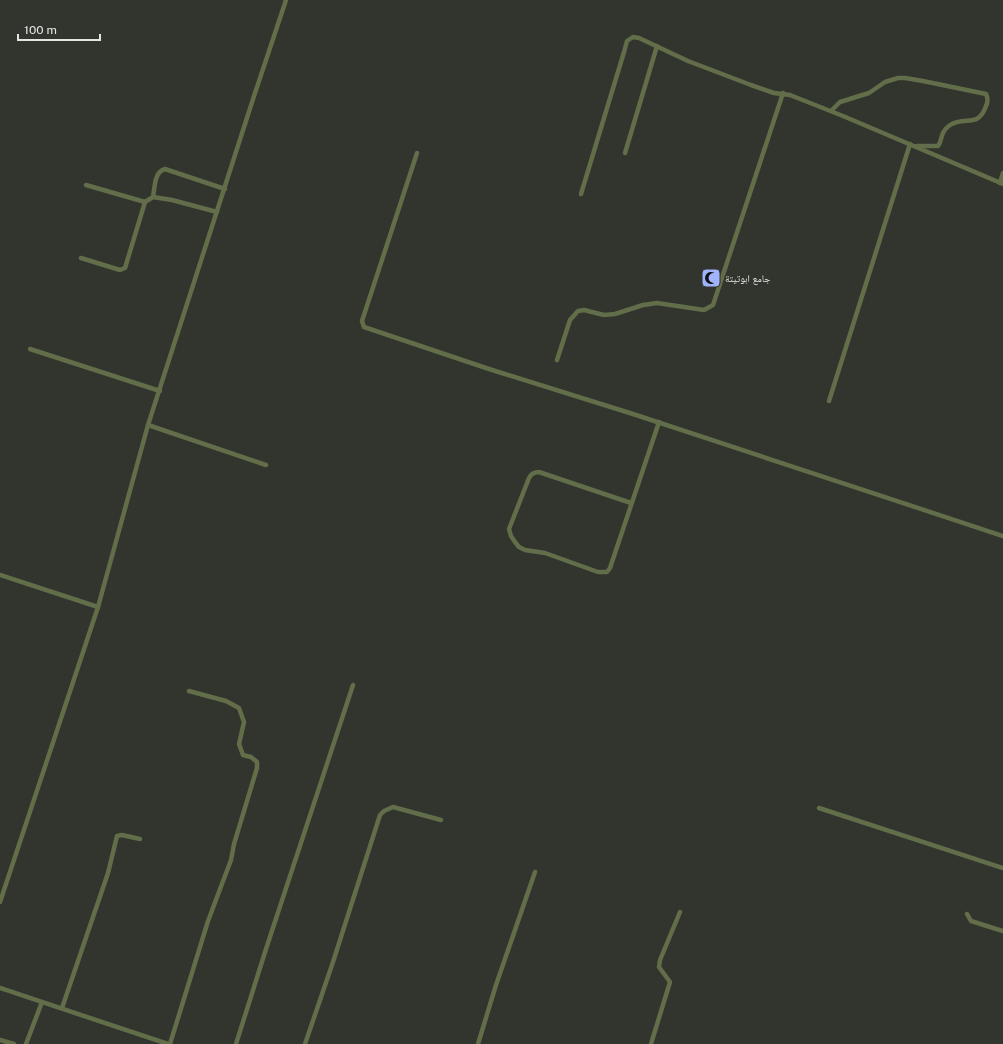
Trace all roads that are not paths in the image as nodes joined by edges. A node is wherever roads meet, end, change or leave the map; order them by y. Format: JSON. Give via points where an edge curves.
{"nodes":[{"id":1,"x":286,"y":0,"type":"edge"},
{"id":2,"x":657,"y":46,"type":"junction"},
{"id":3,"x":783,"y":93,"type":"junction"},
{"id":4,"x":831,"y":111,"type":"junction"},
{"id":5,"x":910,"y":144,"type":"junction"},
{"id":6,"x":916,"y":147,"type":"junction"},
{"id":7,"x":625,"y":152,"type":"dead end"},
{"id":8,"x":417,"y":153,"type":"dead end"},
{"id":9,"x":1003,"y":172,"type":"edge"},
{"id":10,"x":1001,"y":183,"type":"edge"},
{"id":11,"x":86,"y":185,"type":"dead end"},
{"id":12,"x":225,"y":189,"type":"junction"},
{"id":13,"x":581,"y":194,"type":"dead end"},
{"id":14,"x":153,"y":197,"type":"junction"},
{"id":15,"x":145,"y":202,"type":"junction"},
{"id":16,"x":217,"y":212,"type":"junction"},
{"id":17,"x":81,"y":258,"type":"dead end"},
{"id":18,"x":30,"y":349,"type":"dead end"},
{"id":19,"x":557,"y":360,"type":"dead end"},
{"id":20,"x":160,"y":391,"type":"junction"},
{"id":21,"x":828,"y":401,"type":"dead end"},
{"id":22,"x":659,"y":422,"type":"junction"},
{"id":23,"x":148,"y":425,"type":"junction"},
{"id":24,"x":266,"y":465,"type":"dead end"},
{"id":25,"x":631,"y":503,"type":"junction"},
{"id":26,"x":1003,"y":536,"type":"edge"},
{"id":27,"x":0,"y":575,"type":"edge"},
{"id":28,"x":98,"y":606,"type":"junction"},
{"id":29,"x":353,"y":685,"type":"dead end"},
{"id":30,"x":188,"y":691,"type":"dead end"},
{"id":31,"x":819,"y":808,"type":"dead end"},
{"id":32,"x":441,"y":820,"type":"dead end"},
{"id":33,"x":140,"y":839,"type":"dead end"},
{"id":34,"x":1003,"y":868,"type":"edge"},
{"id":35,"x":535,"y":872,"type":"dead end"},
{"id":36,"x":0,"y":902,"type":"edge"},
{"id":37,"x":680,"y":912,"type":"dead end"},
{"id":38,"x":967,"y":914,"type":"dead end"},
{"id":39,"x":1003,"y":931,"type":"edge"},
{"id":40,"x":0,"y":988,"type":"edge"},
{"id":41,"x":42,"y":1002,"type":"junction"},
{"id":42,"x":62,"y":1008,"type":"junction"},
{"id":43,"x":0,"y":1040,"type":"edge"},
{"id":44,"x":14,"y":1044,"type":"edge"},
{"id":45,"x":26,"y":1044,"type":"edge"},
{"id":46,"x":169,"y":1044,"type":"edge"},
{"id":47,"x":236,"y":1044,"type":"edge"},
{"id":48,"x":305,"y":1044,"type":"edge"},
{"id":49,"x":478,"y":1044,"type":"edge"},
{"id":50,"x":650,"y":1044,"type":"edge"}],
"edges":[{"from":1,"to":12,"type":"street"},
{"from":2,"to":3,"type":"street","via":[[688,61],[752,85],[774,93]]},
{"from":2,"to":7,"type":"street"},
{"from":2,"to":13,"type":"street","via":[[633,37],[627,41]]},
{"from":3,"to":4,"type":"street"},
{"from":3,"to":19,"type":"street","via":[[713,306],[704,310],[657,303],[604,316],[584,310],[578,311],[570,320]]},
{"from":4,"to":5,"type":"street"},
{"from":4,"to":6,"type":"street","via":[[840,102],[869,93],[885,82],[898,78],[986,94],[988,100],[979,118],[951,124],[942,135],[938,146]]},
{"from":5,"to":6,"type":"street"},
{"from":5,"to":21,"type":"street"},
{"from":6,"to":10,"type":"street"},
{"from":8,"to":22,"type":"street","via":[[362,321],[364,327]]},
{"from":9,"to":10,"type":"street"},
{"from":11,"to":15,"type":"street"},
{"from":12,"to":14,"type":"street","via":[[165,169],[157,175]]},
{"from":12,"to":16,"type":"street"},
{"from":14,"to":15,"type":"street"},
{"from":14,"to":16,"type":"street"},
{"from":15,"to":17,"type":"street","via":[[125,268],[120,270]]},
{"from":16,"to":20,"type":"street"},
{"from":18,"to":20,"type":"street"},
{"from":20,"to":23,"type":"street"},
{"from":22,"to":25,"type":"street"},
{"from":22,"to":26,"type":"street"},
{"from":23,"to":24,"type":"street"},
{"from":23,"to":28,"type":"street"},
{"from":25,"to":25,"type":"street","via":[[607,572],[598,572],[545,553],[525,550],[510,536],[509,529],[517,507],[531,474],[535,472]]},
{"from":27,"to":28,"type":"street"},
{"from":28,"to":36,"type":"street"},
{"from":29,"to":47,"type":"street"},
{"from":30,"to":46,"type":"street","via":[[226,701],[238,708],[244,722],[239,744],[243,755],[257,762],[257,768],[231,860],[208,921]]},
{"from":31,"to":34,"type":"street"},
{"from":32,"to":48,"type":"street","via":[[393,807],[380,815]]},
{"from":33,"to":42,"type":"street","via":[[116,836],[108,873]]},
{"from":35,"to":49,"type":"street"},
{"from":37,"to":50,"type":"street","via":[[660,960],[659,967],[670,982]]},
{"from":38,"to":39,"type":"street","via":[[971,921]]},
{"from":40,"to":41,"type":"street"},
{"from":41,"to":42,"type":"street"},
{"from":41,"to":45,"type":"street"},
{"from":42,"to":46,"type":"street"},
{"from":43,"to":44,"type":"street"}]}
